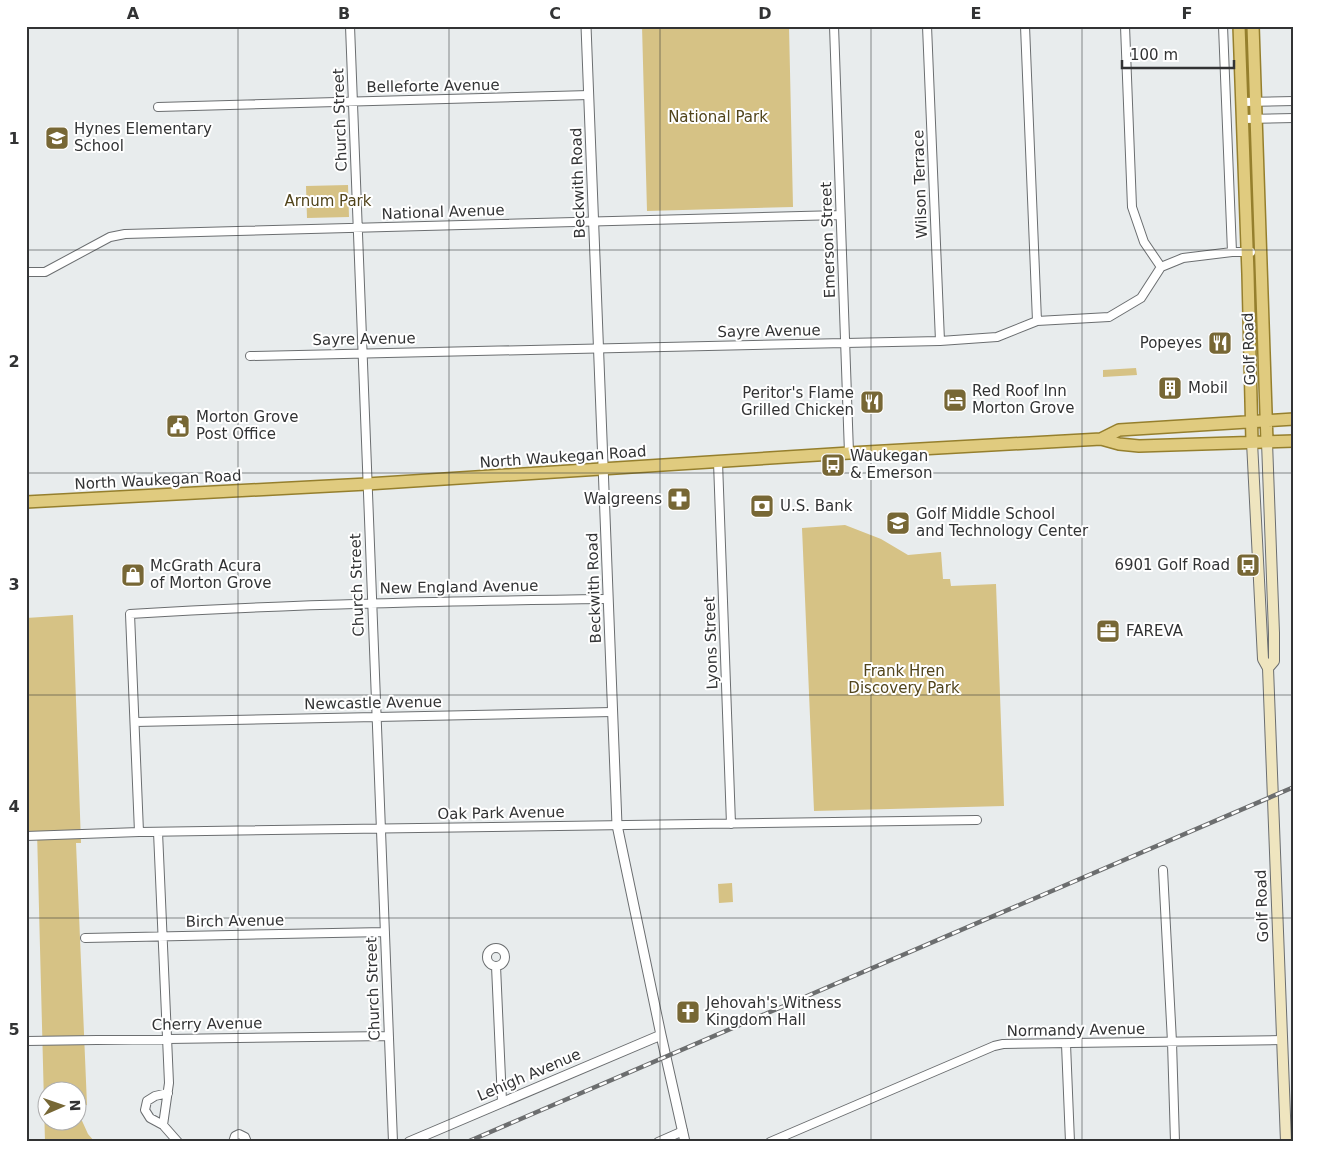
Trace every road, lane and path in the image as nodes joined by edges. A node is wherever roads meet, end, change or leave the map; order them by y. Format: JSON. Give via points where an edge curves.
{"nodes":[{"id":1,"x":350,"y":26,"type":"edge"},
{"id":2,"x":586,"y":26,"type":"edge"},
{"id":3,"x":834,"y":26,"type":"edge"},
{"id":4,"x":927,"y":26,"type":"edge"},
{"id":5,"x":1025,"y":26,"type":"edge"},
{"id":6,"x":1125,"y":26,"type":"edge"},
{"id":7,"x":1223,"y":26,"type":"edge"},
{"id":8,"x":1239,"y":26,"type":"edge"},
{"id":9,"x":1253,"y":26,"type":"edge"},
{"id":10,"x":589,"y":96,"type":"junction"},
{"id":11,"x":1294,"y":101,"type":"edge"},
{"id":12,"x":353,"y":102,"type":"junction"},
{"id":13,"x":1242,"y":102,"type":"junction"},
{"id":14,"x":1256,"y":102,"type":"junction"},
{"id":15,"x":158,"y":107,"type":"dead end"},
{"id":16,"x":1294,"y":118,"type":"edge"},
{"id":17,"x":1243,"y":119,"type":"junction"},
{"id":18,"x":1257,"y":119,"type":"junction"},
{"id":19,"x":840,"y":215,"type":"junction"},
{"id":20,"x":594,"y":222,"type":"junction"},
{"id":21,"x":358,"y":228,"type":"junction"},
{"id":22,"x":1232,"y":252,"type":"junction"},
{"id":23,"x":1247,"y":252,"type":"junction"},
{"id":24,"x":1261,"y":252,"type":"junction"},
{"id":25,"x":1161,"y":267,"type":"junction"},
{"id":26,"x":26,"y":272,"type":"edge"},
{"id":27,"x":1037,"y":322,"type":"junction"},
{"id":28,"x":940,"y":341,"type":"junction"},
{"id":29,"x":846,"y":343,"type":"junction"},
{"id":30,"x":598,"y":348,"type":"junction"},
{"id":31,"x":362,"y":353,"type":"junction"},
{"id":32,"x":250,"y":356,"type":"dead end"},
{"id":33,"x":1294,"y":419,"type":"edge"},
{"id":34,"x":1266,"y":420,"type":"junction"},
{"id":35,"x":1252,"y":422,"type":"junction"},
{"id":36,"x":1100,"y":439,"type":"junction"},
{"id":37,"x":1294,"y":441,"type":"edge"},
{"id":38,"x":1252,"y":442,"type":"junction"},
{"id":39,"x":1267,"y":442,"type":"junction"},
{"id":40,"x":849,"y":453,"type":"junction"},
{"id":41,"x":718,"y":462,"type":"junction"},
{"id":42,"x":603,"y":469,"type":"junction"},
{"id":43,"x":367,"y":484,"type":"junction"},
{"id":44,"x":26,"y":502,"type":"edge"},
{"id":45,"x":608,"y":599,"type":"junction"},
{"id":46,"x":372,"y":602,"type":"junction"},
{"id":47,"x":1268,"y":668,"type":"junction"},
{"id":48,"x":612,"y":712,"type":"junction"},
{"id":49,"x":376,"y":717,"type":"junction"},
{"id":50,"x":135,"y":722,"type":"junction"},
{"id":51,"x":977,"y":820,"type":"dead end"},
{"id":52,"x":731,"y":824,"type":"junction"},
{"id":53,"x":617,"y":825,"type":"junction"},
{"id":54,"x":381,"y":829,"type":"junction"},
{"id":55,"x":139,"y":832,"type":"junction"},
{"id":56,"x":158,"y":832,"type":"junction"},
{"id":57,"x":26,"y":836,"type":"edge"},
{"id":58,"x":1163,"y":870,"type":"dead end"},
{"id":59,"x":385,"y":932,"type":"junction"},
{"id":60,"x":163,"y":936,"type":"junction"},
{"id":61,"x":85,"y":938,"type":"dead end"},
{"id":62,"x":496,"y":966,"type":"dead end"},
{"id":63,"x":661,"y":1035,"type":"junction"},
{"id":64,"x":389,"y":1036,"type":"junction"},
{"id":65,"x":167,"y":1039,"type":"junction"},
{"id":66,"x":1282,"y":1040,"type":"junction"},
{"id":67,"x":26,"y":1042,"type":"edge"},
{"id":68,"x":1172,"y":1042,"type":"junction"},
{"id":69,"x":1066,"y":1044,"type":"junction"},
{"id":70,"x":168,"y":1093,"type":"junction"},
{"id":71,"x":502,"y":1102,"type":"junction"},
{"id":72,"x":163,"y":1125,"type":"junction"},
{"id":73,"x":683,"y":1131,"type":"junction"},
{"id":74,"x":178,"y":1142,"type":"edge"},
{"id":75,"x":233,"y":1142,"type":"edge"},
{"id":76,"x":247,"y":1142,"type":"edge"},
{"id":77,"x":393,"y":1142,"type":"edge"},
{"id":78,"x":409,"y":1142,"type":"edge"},
{"id":79,"x":658,"y":1142,"type":"edge"},
{"id":80,"x":685,"y":1142,"type":"edge"},
{"id":81,"x":770,"y":1142,"type":"edge"},
{"id":82,"x":1070,"y":1142,"type":"edge"},
{"id":83,"x":1174,"y":1142,"type":"edge"},
{"id":84,"x":1286,"y":1142,"type":"edge"}],
"edges":[{"from":1,"to":12,"type":"street","name":"Church Street"},
{"from":2,"to":10,"type":"street","name":"Beckwith Road"},
{"from":3,"to":19,"type":"street","name":"Emerson Street"},
{"from":4,"to":28,"type":"street","name":"Wilson Terrace"},
{"from":5,"to":27,"type":"street"},
{"from":6,"to":25,"type":"street","via":[[1132,207],[1144,242]]},
{"from":7,"to":22,"type":"street"},
{"from":8,"to":13,"type":"main road","name":"Golf Road"},
{"from":9,"to":14,"type":"main road","name":"Golf Road"},
{"from":10,"to":12,"type":"street","name":"Belleforte Avenue"},
{"from":10,"to":20,"type":"street","name":"Beckwith Road"},
{"from":11,"to":14,"type":"street"},
{"from":12,"to":15,"type":"street","name":"Belleforte Avenue"},
{"from":12,"to":21,"type":"street","name":"Church Street"},
{"from":13,"to":14,"type":"street"},
{"from":13,"to":17,"type":"main road","name":"Golf Road"},
{"from":14,"to":18,"type":"main road","name":"Golf Road"},
{"from":16,"to":18,"type":"street"},
{"from":17,"to":18,"type":"street"},
{"from":17,"to":23,"type":"main road","name":"Golf Road"},
{"from":18,"to":24,"type":"main road","name":"Golf Road"},
{"from":19,"to":20,"type":"street","name":"National Avenue"},
{"from":19,"to":29,"type":"street","name":"Emerson Street"},
{"from":20,"to":21,"type":"street","name":"National Avenue"},
{"from":20,"to":30,"type":"street","name":"Beckwith Road"},
{"from":21,"to":26,"type":"street","name":"National Avenue","via":[[117,235],[45,272]]},
{"from":21,"to":31,"type":"street","name":"Church Street"},
{"from":22,"to":23,"type":"street"},
{"from":22,"to":25,"type":"street","via":[[1183,258]]},
{"from":23,"to":24,"type":"street"},
{"from":23,"to":35,"type":"main road","name":"Golf Road"},
{"from":24,"to":34,"type":"main road","name":"Golf Road"},
{"from":25,"to":27,"type":"street","name":"Sayre Avenue","via":[[1141,298],[1109,317]]},
{"from":27,"to":28,"type":"street","name":"Sayre Avenue","via":[[997,337]]},
{"from":28,"to":29,"type":"street","name":"Sayre Avenue"},
{"from":29,"to":30,"type":"street","name":"Sayre Avenue"},
{"from":29,"to":40,"type":"street","name":"Emerson Street"},
{"from":30,"to":31,"type":"street","name":"Sayre Avenue"},
{"from":30,"to":42,"type":"street","name":"Beckwith Road"},
{"from":31,"to":32,"type":"street","name":"Sayre Avenue"},
{"from":31,"to":43,"type":"street","name":"Church Street"},
{"from":33,"to":34,"type":"main road","name":"North Waukegan Road"},
{"from":34,"to":35,"type":"main road","name":"North Waukegan Road"},
{"from":34,"to":39,"type":"main road","name":"Golf Road"},
{"from":35,"to":36,"type":"main road","name":"North Waukegan Road","via":[[1119,430]]},
{"from":35,"to":38,"type":"main road","name":"Golf Road"},
{"from":36,"to":38,"type":"main road","name":"North Waukegan Road","via":[[1139,446]]},
{"from":36,"to":40,"type":"main road","name":"North Waukegan Road"},
{"from":37,"to":39,"type":"main road","name":"North Waukegan Road"},
{"from":38,"to":39,"type":"main road","name":"North Waukegan Road"},
{"from":38,"to":47,"type":"main road","name":"Golf Road","via":[[1263,659]]},
{"from":39,"to":47,"type":"main road","name":"Golf Road","via":[[1274,633],[1274,662]]},
{"from":40,"to":41,"type":"main road","name":"North Waukegan Road"},
{"from":41,"to":42,"type":"main road","name":"North Waukegan Road"},
{"from":41,"to":52,"type":"street","name":"Lyons Street"},
{"from":42,"to":43,"type":"main road","name":"North Waukegan Road"},
{"from":42,"to":45,"type":"street","name":"Beckwith Road"},
{"from":43,"to":44,"type":"main road","name":"North Waukegan Road"},
{"from":43,"to":46,"type":"street","name":"Church Street"},
{"from":45,"to":46,"type":"street","name":"New England Avenue"},
{"from":45,"to":48,"type":"street","name":"Beckwith Road"},
{"from":46,"to":49,"type":"street","name":"Church Street"},
{"from":46,"to":50,"type":"street","name":"New England Avenue","via":[[130,614]]},
{"from":47,"to":66,"type":"main road","name":"Golf Road"},
{"from":48,"to":49,"type":"street","name":"Newcastle Avenue"},
{"from":48,"to":53,"type":"street","name":"Beckwith Road"},
{"from":49,"to":50,"type":"street","name":"Newcastle Avenue"},
{"from":49,"to":54,"type":"street","name":"Church Street"},
{"from":50,"to":55,"type":"street"},
{"from":51,"to":52,"type":"street","name":"Oak Park Avenue"},
{"from":52,"to":53,"type":"street","name":"Oak Park Avenue"},
{"from":53,"to":54,"type":"street","name":"Oak Park Avenue"},
{"from":53,"to":63,"type":"street","name":"Beckwith Road"},
{"from":54,"to":56,"type":"street","name":"Oak Park Avenue"},
{"from":54,"to":59,"type":"street","name":"Church Street"},
{"from":55,"to":56,"type":"street","name":"Oak Park Avenue"},
{"from":55,"to":57,"type":"street","name":"Oak Park Avenue"},
{"from":56,"to":60,"type":"street"},
{"from":58,"to":68,"type":"street"},
{"from":59,"to":60,"type":"street","name":"Birch Avenue"},
{"from":59,"to":64,"type":"street","name":"Church Street"},
{"from":60,"to":61,"type":"street","name":"Birch Avenue"},
{"from":60,"to":65,"type":"street"},
{"from":62,"to":71,"type":"street"},
{"from":63,"to":71,"type":"street","name":"Lehigh Avenue"},
{"from":63,"to":73,"type":"street","name":"Beckwith Road"},
{"from":64,"to":65,"type":"street","name":"Cherry Avenue"},
{"from":64,"to":77,"type":"street","name":"Church Street"},
{"from":65,"to":67,"type":"street","name":"Cherry Avenue"},
{"from":65,"to":70,"type":"street"},
{"from":66,"to":68,"type":"street","name":"Normandy Avenue"},
{"from":66,"to":84,"type":"main road","name":"Golf Road"},
{"from":68,"to":69,"type":"street","name":"Normandy Avenue"},
{"from":68,"to":83,"type":"street"},
{"from":69,"to":81,"type":"street","name":"Normandy Avenue","via":[[994,1046]]},
{"from":69,"to":82,"type":"street"},
{"from":70,"to":72,"type":"street"},
{"from":70,"to":72,"type":"street","via":[[147,1100],[145,1106],[150,1118]]},
{"from":71,"to":78,"type":"street","name":"Lehigh Avenue"},
{"from":72,"to":74,"type":"street"},
{"from":73,"to":79,"type":"street"},
{"from":73,"to":80,"type":"street","name":"Beckwith Road"},
{"from":75,"to":76,"type":"street","via":[[235,1136],[241,1134]]}]}
